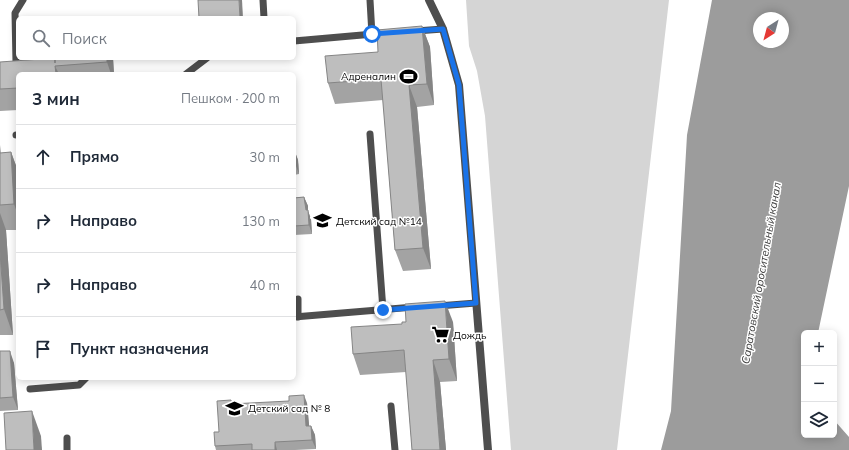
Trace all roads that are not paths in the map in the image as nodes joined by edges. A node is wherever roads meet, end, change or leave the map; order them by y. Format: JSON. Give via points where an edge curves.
{"nodes":[{"id":1,"x":23,"y":0,"type":"edge"},
{"id":2,"x":263,"y":0,"type":"edge"},
{"id":3,"x":370,"y":0,"type":"edge"},
{"id":4,"x":429,"y":0,"type":"edge"},
{"id":5,"x":264,"y":16,"type":"edge"},
{"id":6,"x":443,"y":29,"type":"junction"},
{"id":7,"x":412,"y":31,"type":"edge"},
{"id":8,"x":396,"y":33,"type":"edge"},
{"id":9,"x":372,"y":34,"type":"junction"},
{"id":10,"x":296,"y":41,"type":"edge"},
{"id":11,"x":204,"y":60,"type":"edge"},
{"id":12,"x":16,"y":62,"type":"edge"},
{"id":13,"x":189,"y":72,"type":"edge"},
{"id":14,"x":370,"y":134,"type":"dead end"},
{"id":15,"x":298,"y":299,"type":"dead end"},
{"id":16,"x":476,"y":303,"type":"junction"},
{"id":17,"x":383,"y":310,"type":"junction"},
{"id":18,"x":296,"y":317,"type":"edge"},
{"id":19,"x":84,"y":380,"type":"edge"},
{"id":20,"x":30,"y":389,"type":"dead end"},
{"id":21,"x":392,"y":406,"type":"dead end"},
{"id":22,"x":67,"y":438,"type":"dead end"},
{"id":23,"x":67,"y":450,"type":"edge"},
{"id":24,"x":395,"y":450,"type":"edge"},
{"id":25,"x":488,"y":450,"type":"edge"}],
"edges":[{"from":1,"to":12,"type":"lane","via":[[15,13]]},
{"from":2,"to":5,"type":"lane"},
{"from":3,"to":9,"type":"lane"},
{"from":4,"to":6,"type":"street"},
{"from":6,"to":7,"type":"lane"},
{"from":6,"to":16,"type":"street","via":[[459,85]]},
{"from":8,"to":9,"type":"lane"},
{"from":9,"to":10,"type":"lane"},
{"from":11,"to":13,"type":"lane"},
{"from":14,"to":17,"type":"lane"},
{"from":15,"to":18,"type":"lane"},
{"from":16,"to":17,"type":"lane"},
{"from":16,"to":25,"type":"street"},
{"from":17,"to":18,"type":"lane"},
{"from":19,"to":20,"type":"lane","via":[[79,385]]},
{"from":21,"to":24,"type":"lane"},
{"from":22,"to":23,"type":"lane"}]}
